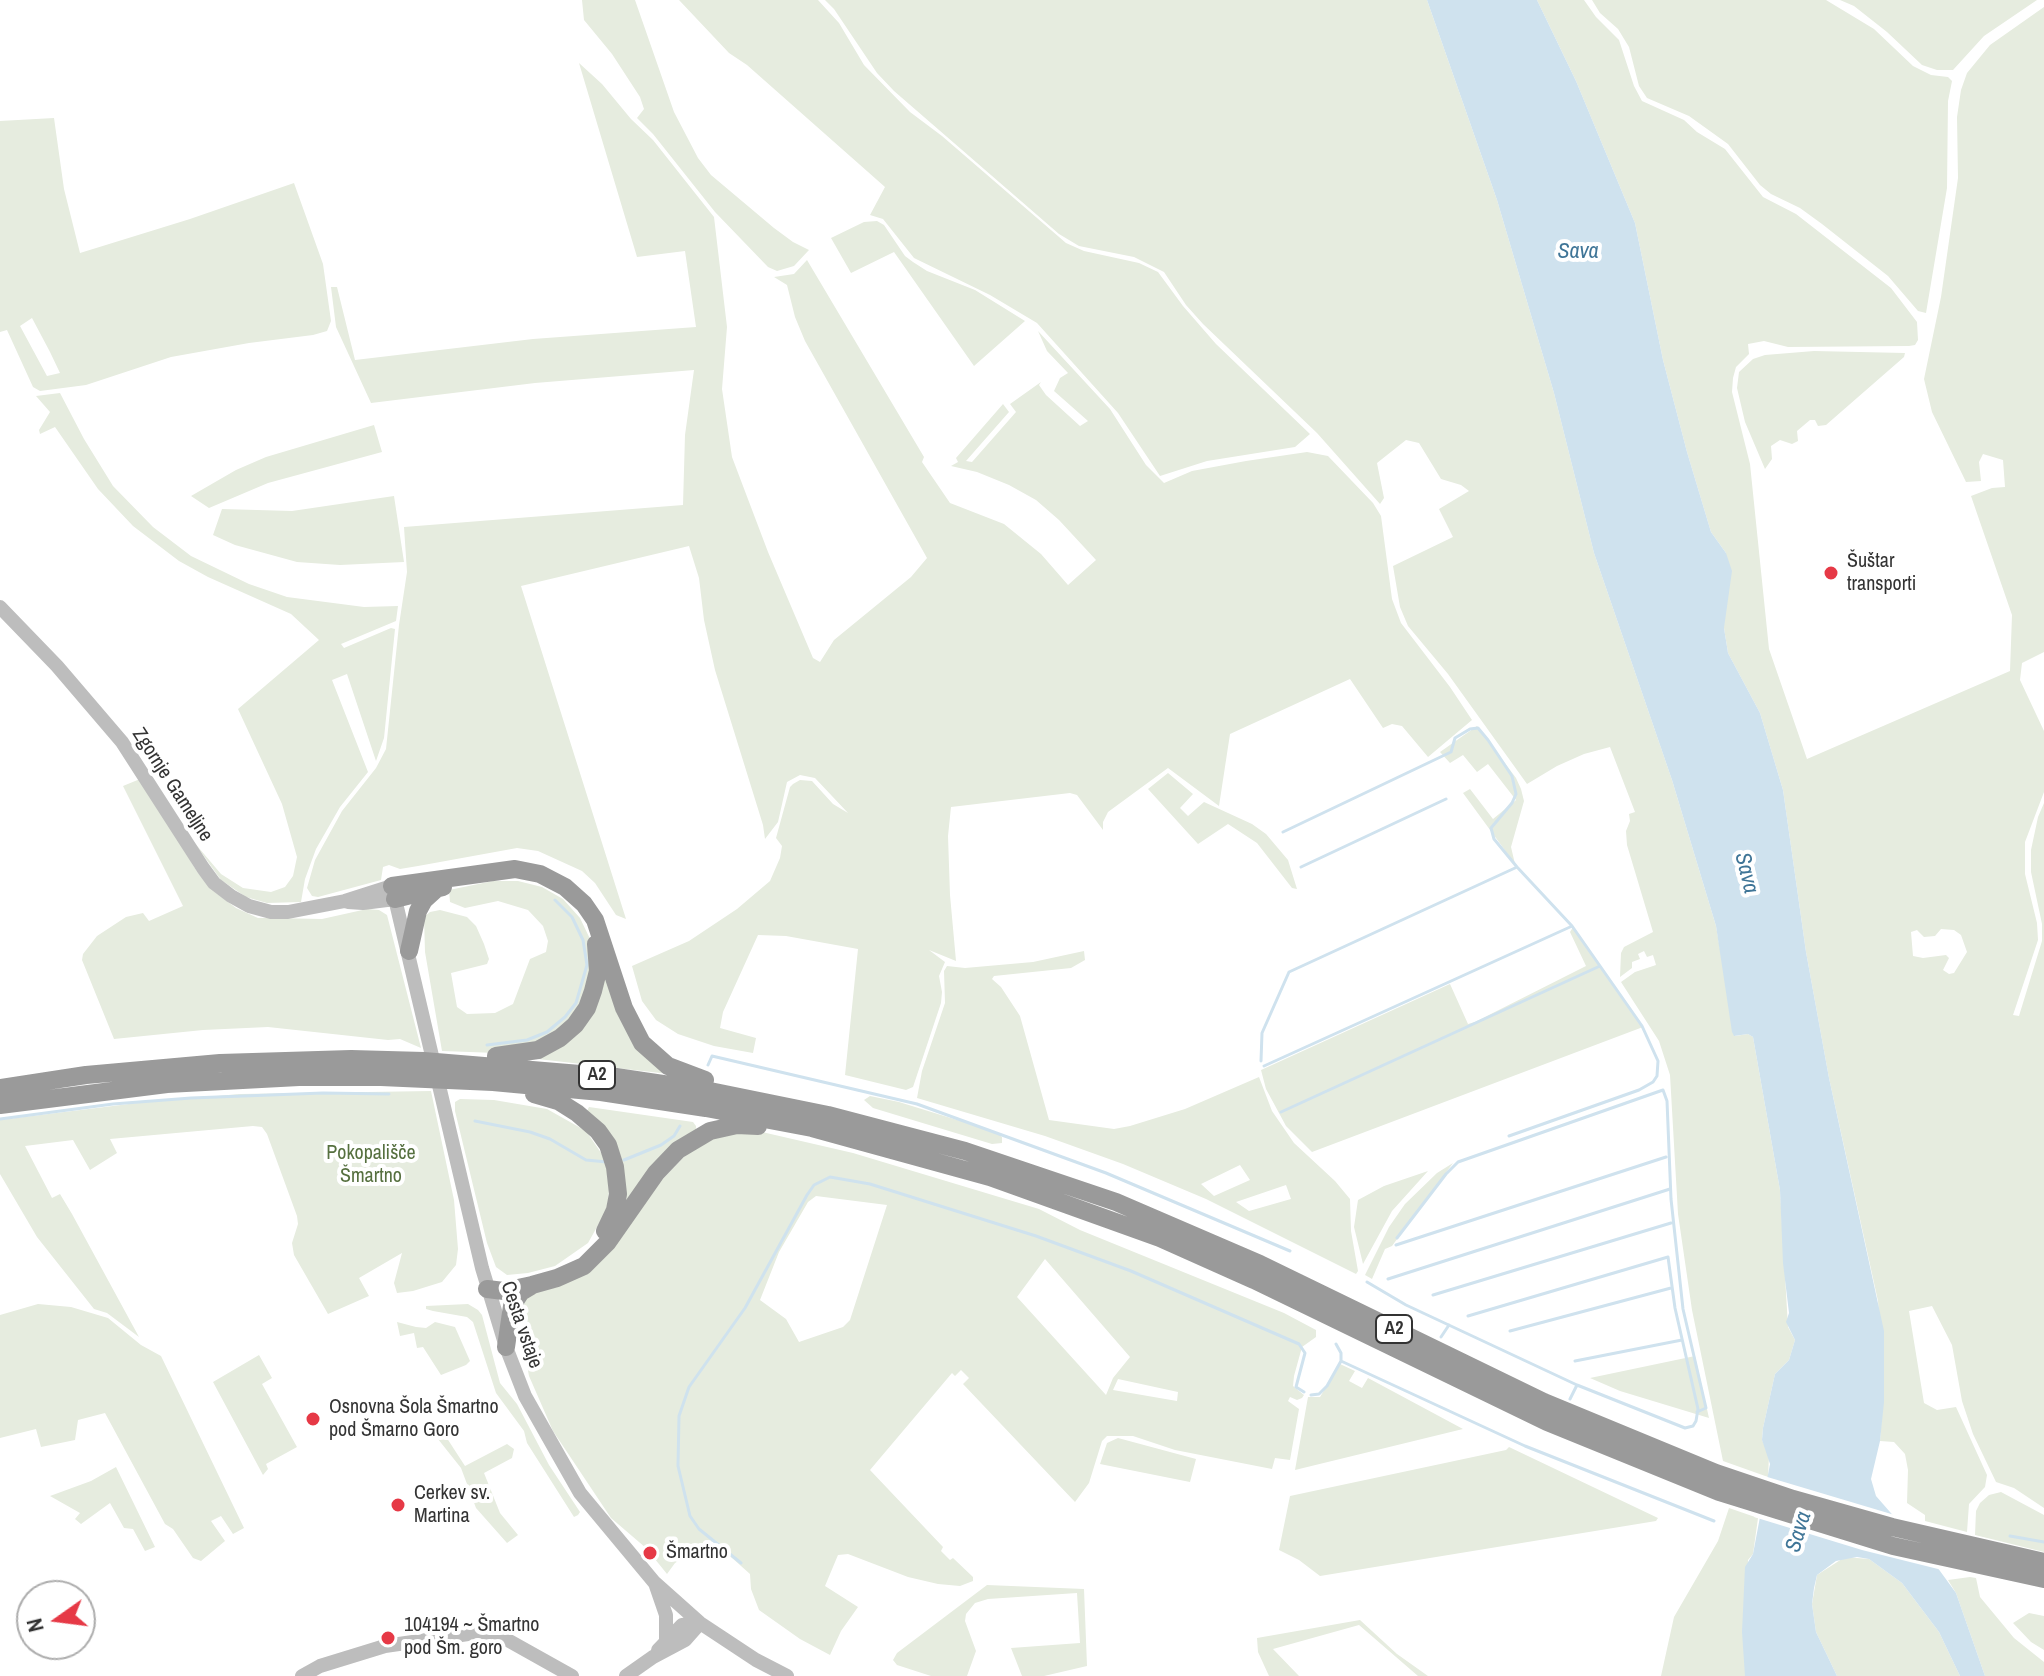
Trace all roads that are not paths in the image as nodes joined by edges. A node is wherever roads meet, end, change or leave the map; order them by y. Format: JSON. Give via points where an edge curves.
{"nodes":[{"id":1,"x":0,"y":607,"type":"edge"},
{"id":2,"x":438,"y":888,"type":"junction"},
{"id":3,"x":394,"y":892,"type":"junction"},
{"id":4,"x":409,"y":951,"type":"junction"},
{"id":5,"x":424,"y":1061,"type":"junction"},
{"id":6,"x":493,"y":1082,"type":"junction"},
{"id":7,"x":0,"y":1088,"type":"edge"},
{"id":8,"x":768,"y":1101,"type":"junction"},
{"id":9,"x":0,"y":1105,"type":"edge"},
{"id":10,"x":812,"y":1128,"type":"junction"},
{"id":11,"x":532,"y":1285,"type":"junction"},
{"id":12,"x":487,"y":1289,"type":"junction"},
{"id":13,"x":506,"y":1347,"type":"junction"},
{"id":14,"x":1982,"y":1558,"type":"junction"},
{"id":15,"x":2044,"y":1562,"type":"edge"},
{"id":16,"x":2044,"y":1579,"type":"edge"},
{"id":17,"x":654,"y":1582,"type":"junction"},
{"id":18,"x":700,"y":1623,"type":"junction"},
{"id":19,"x":666,"y":1640,"type":"junction"},
{"id":20,"x":653,"y":1657,"type":"junction"},
{"id":21,"x":302,"y":1676,"type":"edge"},
{"id":22,"x":572,"y":1676,"type":"edge"},
{"id":23,"x":626,"y":1676,"type":"edge"},
{"id":24,"x":787,"y":1676,"type":"edge"}],
"edges":[{"from":1,"to":3,"type":"street","name":"Zgornje Gameljne","via":[[122,742],[214,883],[249,906],[271,912]]},
{"from":2,"to":3,"type":"highway"},
{"from":2,"to":4,"type":"highway","via":[[420,905]]},
{"from":2,"to":5,"type":"highway","via":[[507,877],[554,888],[587,922],[598,971],[580,1019],[550,1045],[513,1055],[457,1054]]},
{"from":3,"to":4,"type":"street","name":"Cesta vstaje"},
{"from":3,"to":8,"type":"highway","via":[[506,869],[557,881],[595,920],[624,1008],[648,1050],[677,1071],[742,1088]]},
{"from":4,"to":12,"type":"street","name":"Cesta vstaje"},
{"from":5,"to":7,"type":"highway","number":"A2","via":[[220,1063]]},
{"from":5,"to":8,"type":"highway","number":"A2","via":[[616,1077]]},
{"from":6,"to":9,"type":"highway","number":"A2","via":[[220,1080]]},
{"from":6,"to":10,"type":"highway","number":"A2","via":[[654,1099]]},
{"from":6,"to":12,"type":"highway","via":[[558,1101],[590,1123],[611,1151],[618,1194],[609,1225],[582,1257],[563,1268],[501,1280]]},
{"from":8,"to":14,"type":"highway","number":"A2","via":[[951,1147],[1116,1202],[1260,1264],[1544,1402],[1716,1473]]},
{"from":10,"to":11,"type":"highway","via":[[788,1132],[737,1125],[691,1140],[664,1163],[590,1262]]},
{"from":10,"to":14,"type":"highway","number":"A2","via":[[978,1173],[1160,1238],[1534,1416],[1719,1492],[1844,1532]]},
{"from":11,"to":12,"type":"highway"},
{"from":11,"to":13,"type":"highway","via":[[512,1306]]},
{"from":12,"to":13,"type":"street","name":"Cesta vstaje"},
{"from":13,"to":17,"type":"street","name":"Cesta vstaje","via":[[525,1396],[580,1493]]},
{"from":14,"to":15,"type":"highway","number":"A2"},
{"from":14,"to":16,"type":"highway","number":"A2"},
{"from":17,"to":18,"type":"street","name":"Cesta vstaje"},
{"from":17,"to":19,"type":"street","via":[[666,1615]]},
{"from":18,"to":19,"type":"street","via":[[682,1625]]},
{"from":18,"to":20,"type":"street","via":[[685,1640]]},
{"from":18,"to":24,"type":"street","name":"Cesta vstaje"},
{"from":19,"to":20,"type":"street"},
{"from":20,"to":23,"type":"street"},
{"from":21,"to":22,"type":"street","via":[[385,1646],[482,1632],[504,1638]]}]}
